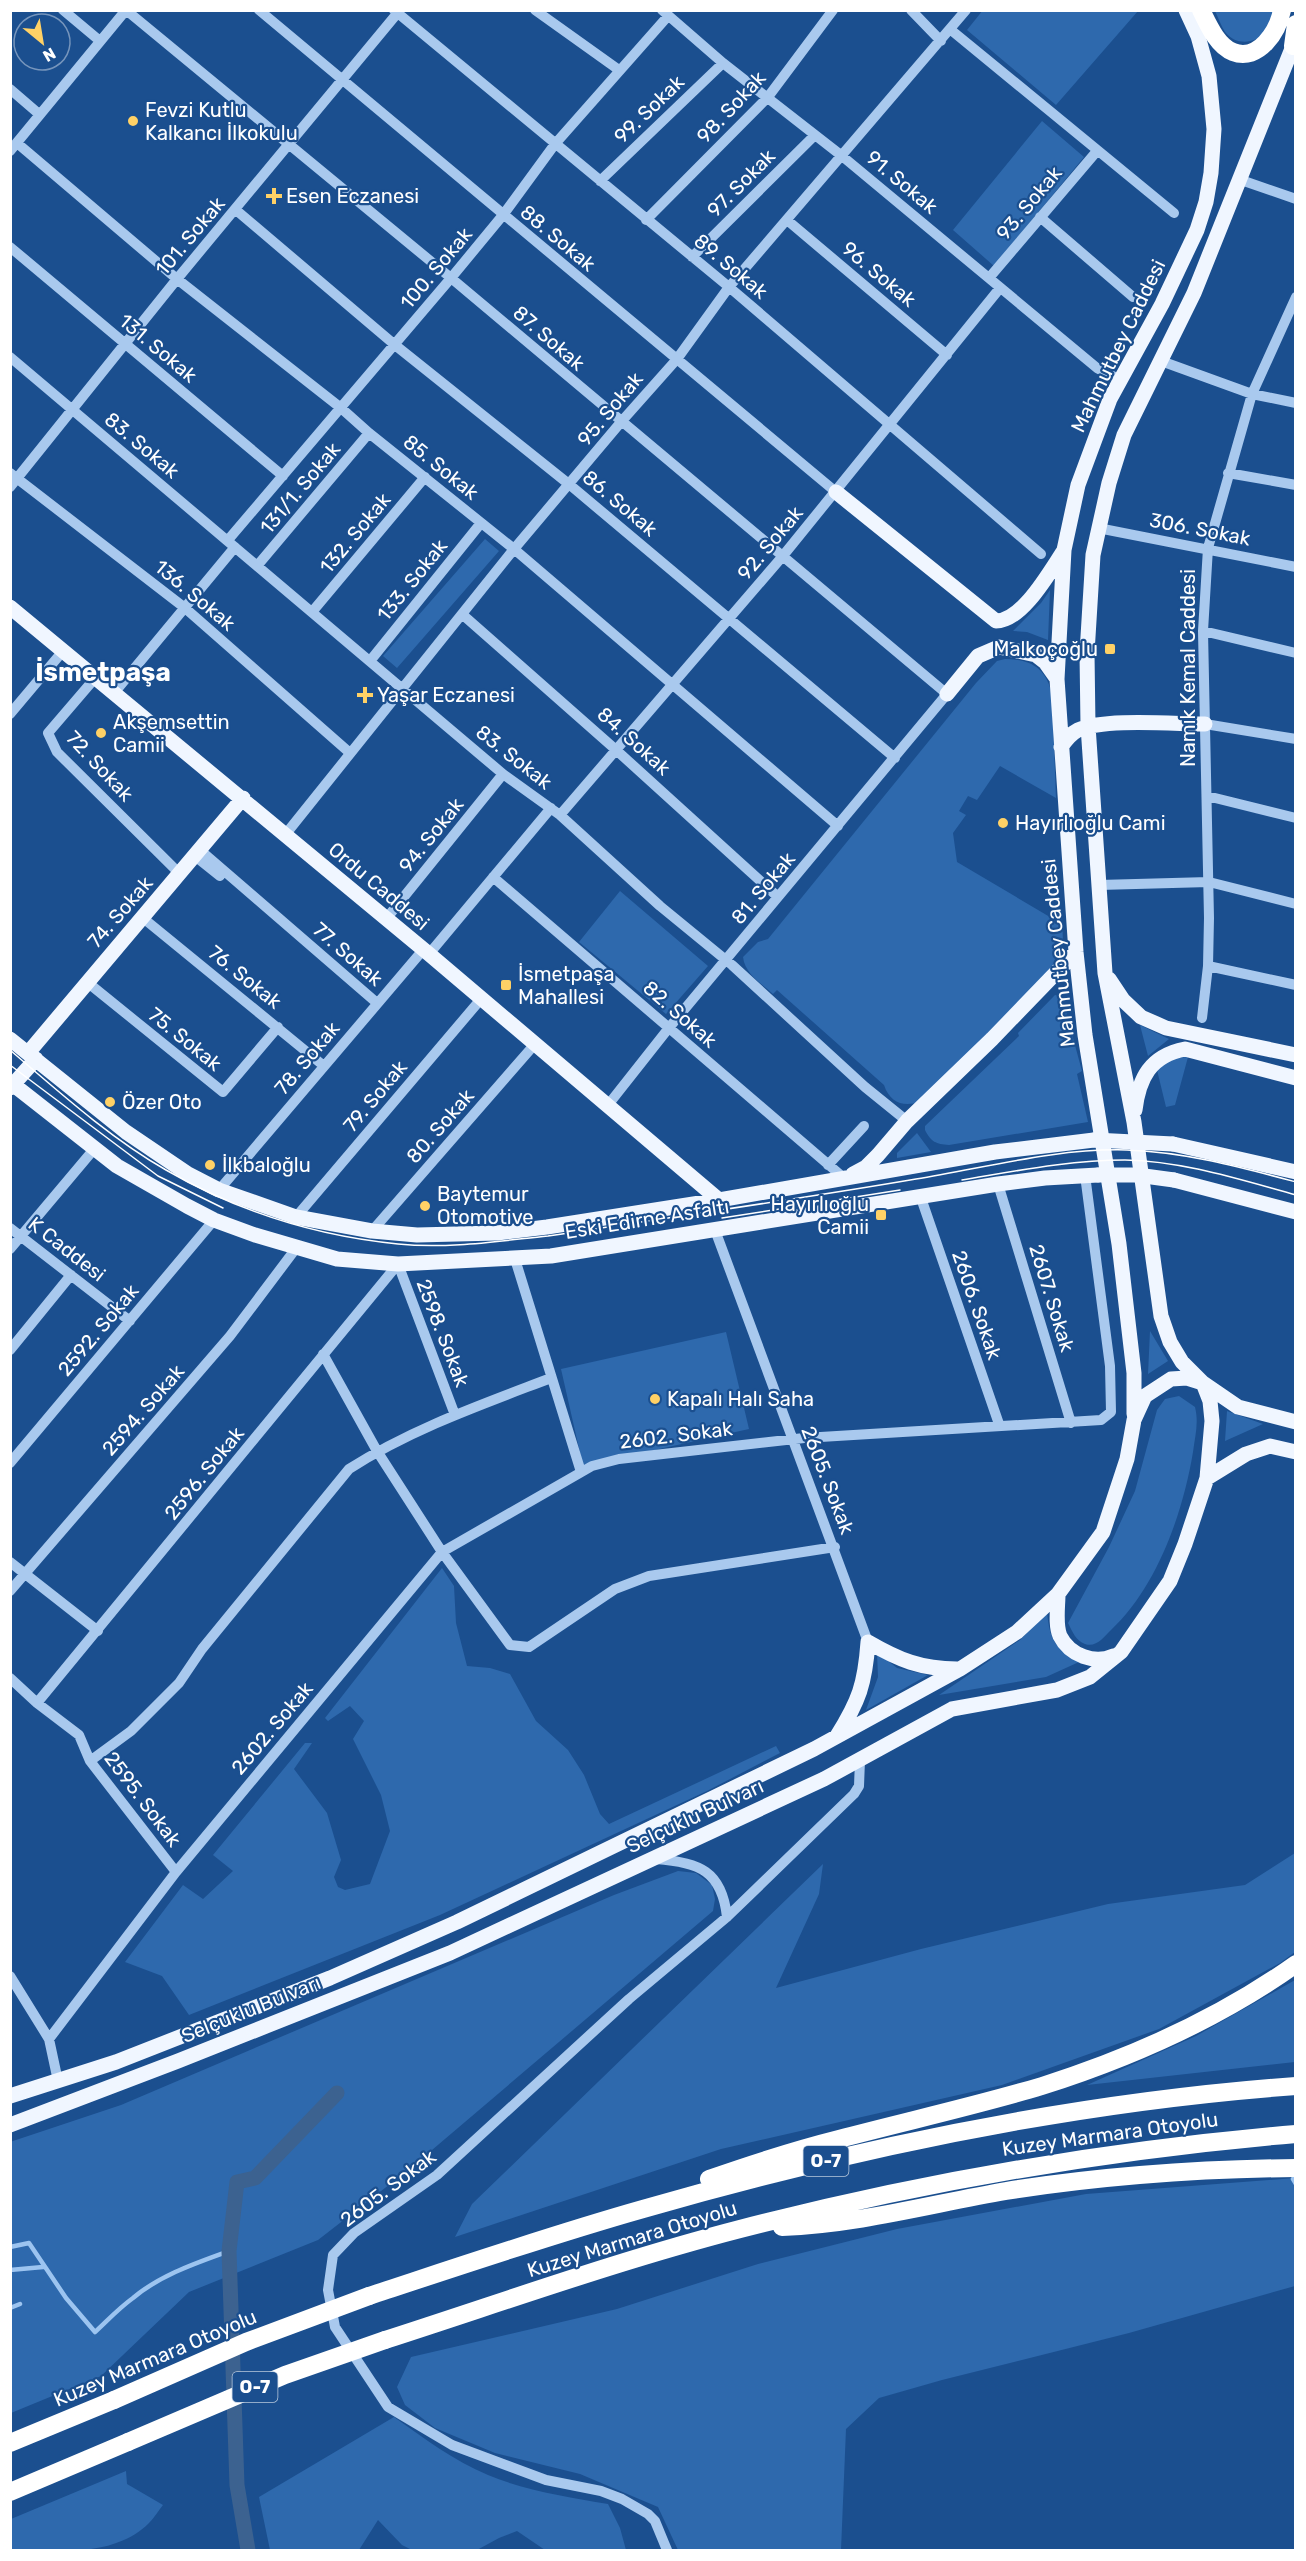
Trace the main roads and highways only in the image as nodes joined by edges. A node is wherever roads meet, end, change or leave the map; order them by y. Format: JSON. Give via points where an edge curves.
{"nodes":[{"id":1,"x":1186,"y":10,"type":"edge"},
{"id":2,"x":1201,"y":10,"type":"edge"},
{"id":3,"x":1282,"y":10,"type":"edge"},
{"id":4,"x":1296,"y":24,"type":"edge"},
{"id":5,"x":1295,"y":45,"type":"edge"},
{"id":6,"x":836,"y":492,"type":"road end"},
{"id":7,"x":1064,"y":550,"type":"junction"},
{"id":8,"x":12,"y":612,"type":"edge"},
{"id":9,"x":1056,"y":679,"type":"junction"},
{"id":10,"x":947,"y":694,"type":"road end"},
{"id":11,"x":1205,"y":724,"type":"road end"},
{"id":12,"x":1088,"y":726,"type":"junction"},
{"id":13,"x":1061,"y":747,"type":"junction"},
{"id":14,"x":243,"y":798,"type":"junction"},
{"id":15,"x":1076,"y":952,"type":"junction"},
{"id":16,"x":1105,"y":973,"type":"junction"},
{"id":17,"x":10,"y":1039,"type":"edge"},
{"id":18,"x":1296,"y":1055,"type":"edge"},
{"id":19,"x":32,"y":1056,"type":"junction"},
{"id":20,"x":1296,"y":1078,"type":"edge"},
{"id":21,"x":12,"y":1085,"type":"edge"},
{"id":22,"x":1134,"y":1122,"type":"junction"},
{"id":23,"x":1296,"y":1172,"type":"edge"},
{"id":24,"x":844,"y":1178,"type":"junction"},
{"id":25,"x":719,"y":1200,"type":"junction"},
{"id":26,"x":1296,"y":1212,"type":"edge"},
{"id":27,"x":1203,"y":1383,"type":"junction"},
{"id":28,"x":1134,"y":1420,"type":"junction"},
{"id":29,"x":1296,"y":1422,"type":"edge"},
{"id":30,"x":1296,"y":1452,"type":"edge"},
{"id":31,"x":1207,"y":1478,"type":"junction"},
{"id":32,"x":1058,"y":1594,"type":"junction"},
{"id":33,"x":1121,"y":1652,"type":"junction"},
{"id":34,"x":960,"y":1669,"type":"junction"},
{"id":35,"x":836,"y":1737,"type":"junction"},
{"id":36,"x":1296,"y":1964,"type":"edge"},
{"id":37,"x":1296,"y":2086,"type":"edge"},
{"id":38,"x":10,"y":2096,"type":"edge"},
{"id":39,"x":10,"y":2125,"type":"edge"},
{"id":40,"x":1296,"y":2134,"type":"edge"},
{"id":41,"x":1296,"y":2168,"type":"edge"},
{"id":42,"x":642,"y":2209,"type":"junction"},
{"id":43,"x":739,"y":2229,"type":"junction"},
{"id":44,"x":10,"y":2443,"type":"edge"},
{"id":45,"x":10,"y":2492,"type":"edge"}],
"edges":[{"from":1,"to":7,"type":"main road","name":"Mahmutbey Caddesi","via":[[1209,76],[1214,129],[1209,183],[1197,230],[1097,431],[1078,484]]},
{"from":2,"to":3,"type":"highway","via":[[1222,45],[1243,53],[1264,45]]},
{"from":4,"to":5,"type":"highway"},
{"from":5,"to":12,"type":"main road","via":[[1194,293],[1124,435],[1109,483],[1093,555],[1087,652]]},
{"from":6,"to":7,"type":"main road","via":[[996,621],[1012,617],[1035,593]]},
{"from":7,"to":9,"type":"main road","name":"Mahmutbey Caddesi"},
{"from":8,"to":14,"type":"main road","name":"Ordu Caddesi"},
{"from":9,"to":10,"type":"main road","via":[[1036,655],[999,647],[978,656]]},
{"from":9,"to":13,"type":"main road","name":"Mahmutbey Caddesi"},
{"from":11,"to":12,"type":"main road"},
{"from":12,"to":13,"type":"main road","via":[[1070,735]]},
{"from":12,"to":16,"type":"main road"},
{"from":13,"to":15,"type":"main road","name":"Mahmutbey Caddesi"},
{"from":14,"to":19,"type":"main road","name":"74. Sokak","via":[[87,982]]},
{"from":14,"to":25,"type":"main road","name":"Ordu Caddesi"},
{"from":15,"to":24,"type":"main road","via":[[872,1161]]},
{"from":15,"to":28,"type":"main road","name":"Mahmutbey Caddesi","via":[[1085,1035],[1119,1244],[1134,1373]]},
{"from":16,"to":18,"type":"main road","via":[[1123,1000],[1141,1017],[1166,1028]]},
{"from":16,"to":22,"type":"main road"},
{"from":17,"to":19,"type":"main road","name":"Eski Edirne Asfaltı"},
{"from":19,"to":21,"type":"main road","name":"74. Sokak"},
{"from":19,"to":25,"type":"main road","name":"Eski Edirne Asfaltı","via":[[126,1132],[188,1174],[219,1190],[296,1217],[417,1235],[497,1233]]},
{"from":20,"to":22,"type":"main road","via":[[1185,1049],[1168,1052],[1143,1079]]},
{"from":21,"to":26,"type":"main road","name":"Eski Edirne Asfaltı","bridge":true,"via":[[117,1166],[214,1220],[337,1259],[398,1264],[551,1256],[999,1184],[1092,1175],[1174,1180]]},
{"from":22,"to":27,"type":"main road","via":[[1161,1316],[1182,1362]]},
{"from":23,"to":24,"type":"main road","name":"Eski Edirne Asfaltı","bridge":true,"via":[[1173,1144],[1094,1140],[995,1152]]},
{"from":24,"to":25,"type":"main road","name":"Eski Edirne Asfaltı"},
{"from":27,"to":28,"type":"main road","via":[[1171,1379],[1145,1396]]},
{"from":27,"to":29,"type":"main road","via":[[1238,1407]]},
{"from":27,"to":31,"type":"main road","name":"Selçuklu Bulvarı","via":[[1212,1421]]},
{"from":28,"to":32,"type":"main road","name":"Selçuklu Bulvarı","via":[[1127,1459],[1103,1532]]},
{"from":30,"to":31,"type":"main road","via":[[1270,1446],[1246,1454]]},
{"from":31,"to":33,"type":"main road","name":"Selçuklu Bulvarı","via":[[1170,1581]]},
{"from":32,"to":33,"type":"main road","via":[[1060,1637],[1075,1651],[1091,1660],[1104,1660]]},
{"from":32,"to":34,"type":"main road","name":"Selçuklu Bulvarı","via":[[1017,1632]]},
{"from":33,"to":39,"type":"main road","name":"Selçuklu Bulvarı","via":[[1090,1677],[1057,1690],[952,1709],[860,1760],[450,1953]]},
{"from":34,"to":35,"type":"main road","name":"Selçuklu Bulvarı"},
{"from":34,"to":35,"type":"main road","via":[[931,1668],[898,1659],[868,1642],[863,1686]]},
{"from":35,"to":38,"type":"main road","name":"Selçuklu Bulvarı","via":[[457,1922],[330,1978],[116,2062]]},
{"from":36,"to":42,"type":"highway","via":[[1192,2024],[1085,2071],[972,2106],[777,2156],[708,2179]]},
{"from":37,"to":42,"type":"highway","name":"Kuzey Marmara Otoyolu","number":"O-7","via":[[1092,2110],[922,2139]]},
{"from":40,"to":43,"type":"highway","name":"Kuzey Marmara Otoyolu","number":"O-7","via":[[1186,2144],[1040,2165]]},
{"from":41,"to":43,"type":"highway","via":[[1084,2180],[833,2225]]},
{"from":42,"to":44,"type":"highway","name":"Kuzey Marmara Otoyolu","number":"O-7","bridge":true,"via":[[369,2296],[246,2342]]},
{"from":43,"to":45,"type":"highway","name":"Kuzey Marmara Otoyolu","number":"O-7","bridge":true,"via":[[285,2375]]}]}
